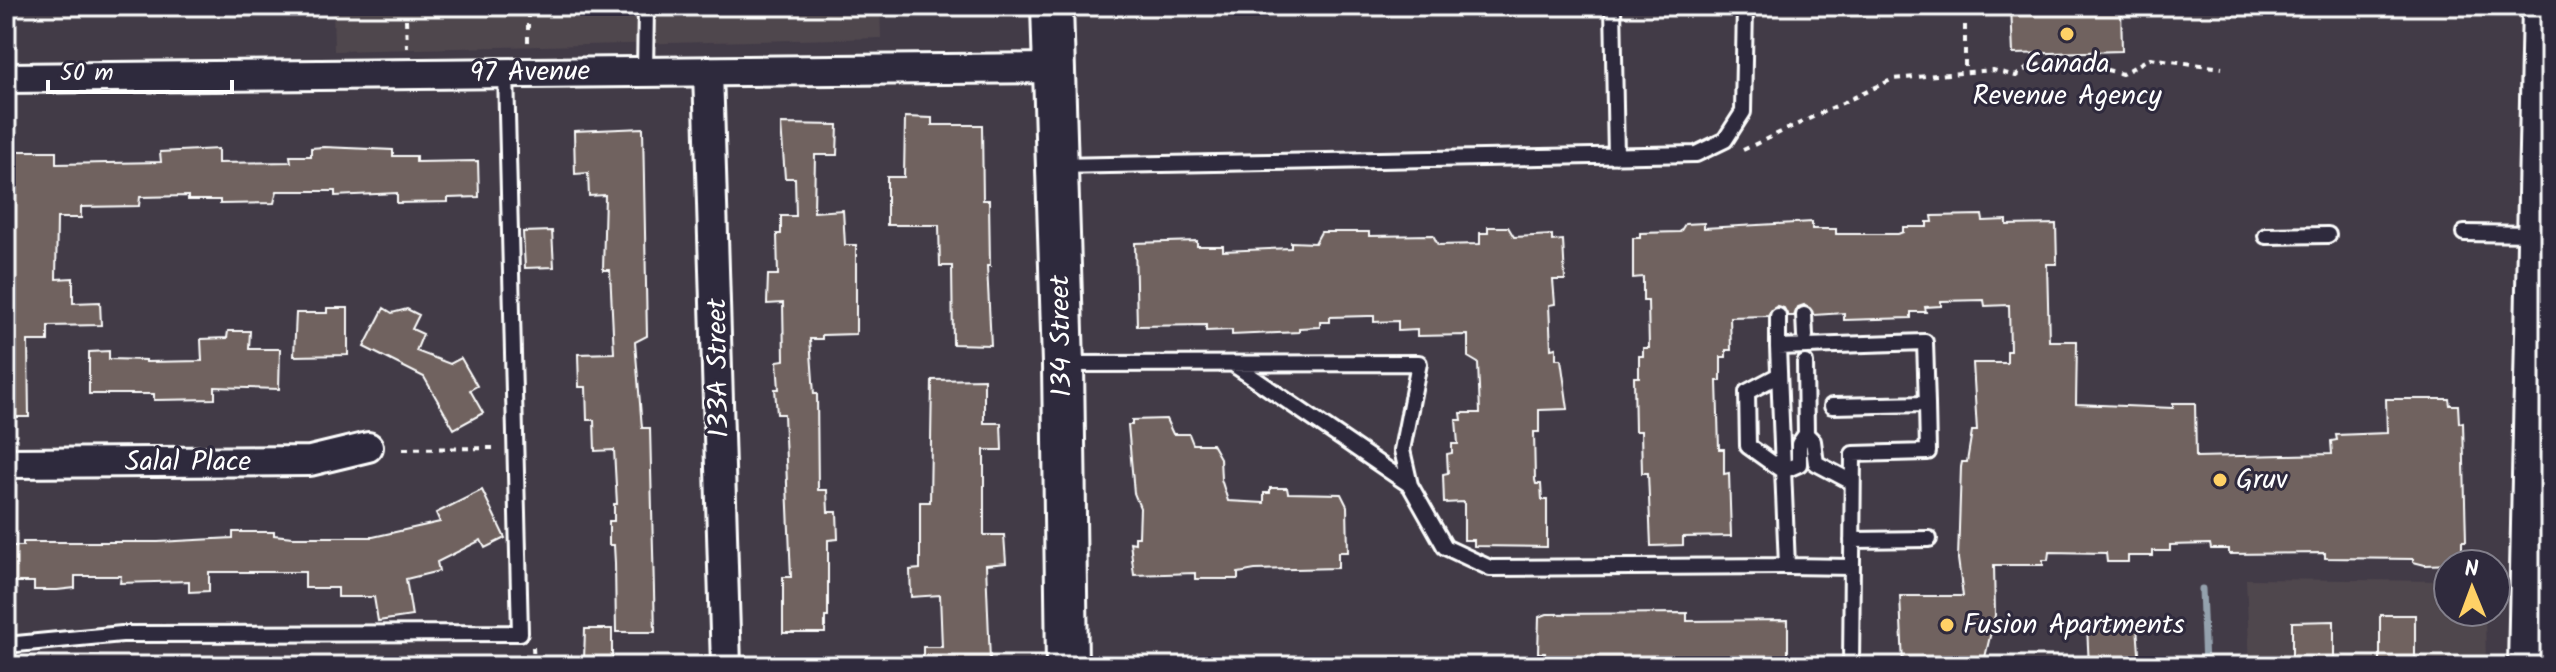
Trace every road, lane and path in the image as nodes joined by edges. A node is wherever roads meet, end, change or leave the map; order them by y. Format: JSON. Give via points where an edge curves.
{"nodes":[{"id":1,"x":646,"y":6,"type":"edge"},
{"id":2,"x":1052,"y":6,"type":"edge"},
{"id":3,"x":1613,"y":6,"type":"edge"},
{"id":4,"x":1745,"y":6,"type":"edge"},
{"id":5,"x":2545,"y":6,"type":"edge"},
{"id":6,"x":528,"y":12,"type":"dead end"},
{"id":7,"x":406,"y":19,"type":"dead end"},
{"id":8,"x":1965,"y":25,"type":"dead end"},
{"id":9,"x":528,"y":53,"type":"dead end"},
{"id":10,"x":407,"y":55,"type":"dead end"},
{"id":11,"x":1054,"y":68,"type":"junction"},
{"id":12,"x":2222,"y":68,"type":"dead end"},
{"id":13,"x":708,"y":71,"type":"junction"},
{"id":14,"x":645,"y":72,"type":"junction"},
{"id":15,"x":1965,"y":72,"type":"junction"},
{"id":16,"x":506,"y":73,"type":"junction"},
{"id":17,"x":6,"y":78,"type":"edge"},
{"id":18,"x":1736,"y":148,"type":"dead end"},
{"id":19,"x":1616,"y":156,"type":"junction"},
{"id":20,"x":1057,"y":166,"type":"junction"},
{"id":21,"x":2464,"y":233,"type":"dead end"},
{"id":22,"x":2538,"y":234,"type":"junction"},
{"id":23,"x":2328,"y":235,"type":"dead end"},
{"id":24,"x":2266,"y":236,"type":"dead end"},
{"id":25,"x":1804,"y":315,"type":"dead end"},
{"id":26,"x":1778,"y":316,"type":"dead end"},
{"id":27,"x":1805,"y":336,"type":"dead end"},
{"id":28,"x":1778,"y":347,"type":"junction"},
{"id":29,"x":1805,"y":363,"type":"dead end"},
{"id":30,"x":1063,"y":364,"type":"junction"},
{"id":31,"x":1233,"y":364,"type":"junction"},
{"id":32,"x":1779,"y":375,"type":"junction"},
{"id":33,"x":1927,"y":404,"type":"junction"},
{"id":34,"x":1832,"y":406,"type":"dead end"},
{"id":35,"x":1806,"y":434,"type":"junction"},
{"id":36,"x":368,"y":447,"type":"dead end"},
{"id":37,"x":504,"y":448,"type":"dead end"},
{"id":38,"x":403,"y":449,"type":"dead end"},
{"id":39,"x":6,"y":463,"type":"edge"},
{"id":40,"x":1783,"y":471,"type":"junction"},
{"id":41,"x":1850,"y":481,"type":"junction"},
{"id":42,"x":1410,"y":485,"type":"junction"},
{"id":43,"x":1929,"y":539,"type":"dead end"},
{"id":44,"x":1852,"y":540,"type":"junction"},
{"id":45,"x":1787,"y":566,"type":"junction"},
{"id":46,"x":1852,"y":567,"type":"junction"},
{"id":47,"x":528,"y":638,"type":"dead end"},
{"id":48,"x":6,"y":645,"type":"edge"},
{"id":49,"x":534,"y":666,"type":"edge"},
{"id":50,"x":726,"y":666,"type":"edge"},
{"id":51,"x":1067,"y":666,"type":"edge"},
{"id":52,"x":1851,"y":666,"type":"edge"},
{"id":53,"x":2531,"y":666,"type":"edge"}],
"edges":[{"from":1,"to":14,"type":"lane"},
{"from":2,"to":11,"type":"street","name":"134 Street"},
{"from":3,"to":19,"type":"lane"},
{"from":4,"to":19,"type":"lane","via":[[1743,112],[1725,140],[1696,154]]},
{"from":5,"to":22,"type":"main road"},
{"from":6,"to":9,"type":"path"},
{"from":7,"to":10,"type":"path"},
{"from":8,"to":15,"type":"path"},
{"from":11,"to":13,"type":"street","name":"97 Avenue"},
{"from":11,"to":20,"type":"street","name":"134 Street"},
{"from":12,"to":15,"type":"path","via":[[2150,58],[2122,74],[2087,63],[2027,66],[2016,76],[1993,70]]},
{"from":13,"to":14,"type":"street","name":"97 Avenue"},
{"from":13,"to":50,"type":"street","name":"133A Street"},
{"from":14,"to":16,"type":"street","name":"97 Avenue"},
{"from":15,"to":18,"type":"path","via":[[1893,79],[1743,150]]},
{"from":16,"to":17,"type":"street","name":"97 Avenue"},
{"from":16,"to":48,"type":"lane","via":[[520,633],[122,634]]},
{"from":19,"to":20,"type":"lane"},
{"from":20,"to":30,"type":"street","name":"134 Street"},
{"from":21,"to":22,"type":"lane"},
{"from":22,"to":53,"type":"main road"},
{"from":23,"to":24,"type":"lane"},
{"from":25,"to":27,"type":"lane"},
{"from":26,"to":28,"type":"lane"},
{"from":28,"to":32,"type":"lane"},
{"from":28,"to":33,"type":"lane","via":[[1925,342]]},
{"from":29,"to":35,"type":"lane"},
{"from":30,"to":31,"type":"lane"},
{"from":30,"to":51,"type":"street","name":"134 Street"},
{"from":31,"to":42,"type":"lane"},
{"from":31,"to":42,"type":"lane","via":[[1419,363],[1402,450]]},
{"from":32,"to":40,"type":"lane"},
{"from":32,"to":40,"type":"lane","via":[[1747,392],[1748,446]]},
{"from":33,"to":34,"type":"lane"},
{"from":33,"to":41,"type":"lane","via":[[1928,452],[1853,454]]},
{"from":35,"to":40,"type":"lane","via":[[1799,444],[1799,464]]},
{"from":35,"to":41,"type":"lane","via":[[1813,441],[1816,463]]},
{"from":36,"to":39,"type":"street","name":"Salal Place","via":[[310,461]]},
{"from":37,"to":38,"type":"path"},
{"from":40,"to":45,"type":"lane"},
{"from":41,"to":44,"type":"lane"},
{"from":42,"to":45,"type":"lane","via":[[1445,547],[1490,568]]},
{"from":43,"to":44,"type":"lane"},
{"from":44,"to":46,"type":"lane"},
{"from":45,"to":46,"type":"lane"},
{"from":46,"to":52,"type":"lane"},
{"from":47,"to":49,"type":"path"}]}
